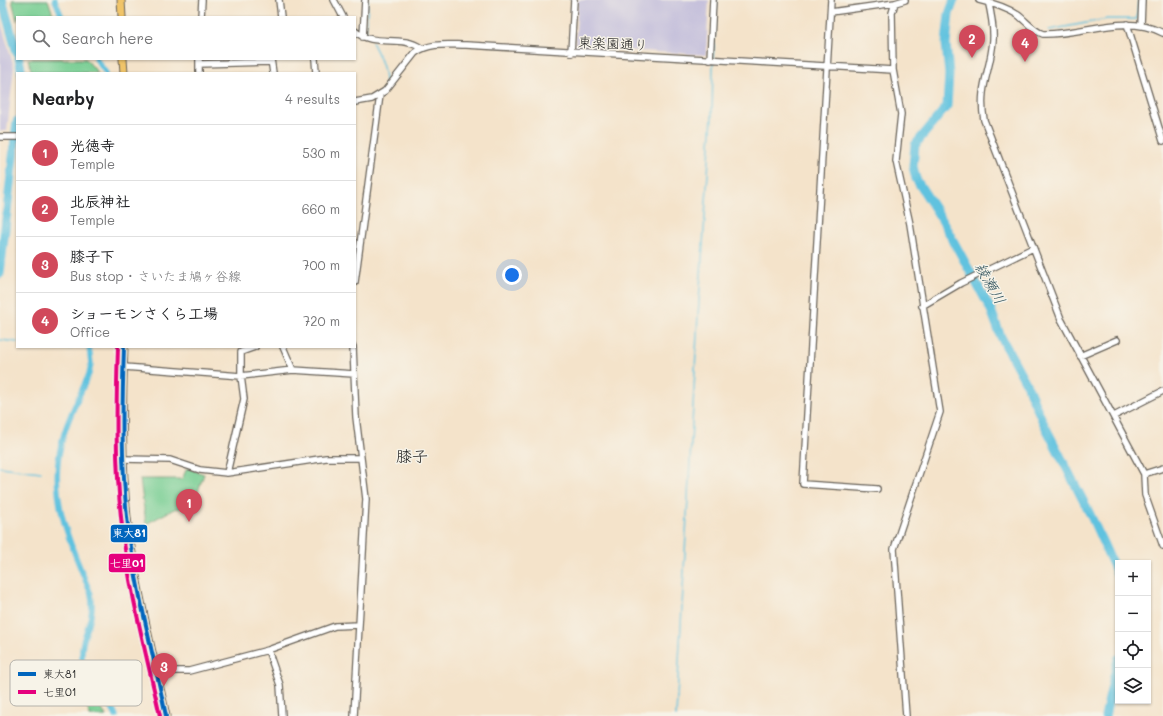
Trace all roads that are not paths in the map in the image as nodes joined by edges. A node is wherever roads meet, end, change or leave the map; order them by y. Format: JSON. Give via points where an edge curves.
{"nodes":[{"id":1,"x":122,"y":0,"type":"edge"},
{"id":2,"x":202,"y":0,"type":"edge"},
{"id":3,"x":279,"y":0,"type":"edge"},
{"id":4,"x":334,"y":0,"type":"edge"},
{"id":5,"x":366,"y":0,"type":"edge"},
{"id":6,"x":574,"y":0,"type":"edge"},
{"id":7,"x":713,"y":0,"type":"edge"},
{"id":8,"x":831,"y":0,"type":"edge"},
{"id":9,"x":906,"y":0,"type":"edge"},
{"id":10,"x":979,"y":0,"type":"edge"},
{"id":11,"x":1142,"y":0,"type":"edge"},
{"id":12,"x":989,"y":1,"type":"edge"},
{"id":13,"x":895,"y":4,"type":"junction"},
{"id":14,"x":831,"y":12,"type":"junction"},
{"id":15,"x":122,"y":16,"type":"edge"},
{"id":16,"x":201,"y":16,"type":"edge"},
{"id":17,"x":281,"y":16,"type":"edge"},
{"id":18,"x":342,"y":16,"type":"edge"},
{"id":19,"x":1127,"y":24,"type":"junction"},
{"id":20,"x":1141,"y":25,"type":"junction"},
{"id":21,"x":356,"y":32,"type":"edge"},
{"id":22,"x":1163,"y":33,"type":"edge"},
{"id":23,"x":363,"y":37,"type":"junction"},
{"id":24,"x":421,"y":48,"type":"junction"},
{"id":25,"x":571,"y":53,"type":"junction"},
{"id":26,"x":123,"y":60,"type":"edge"},
{"id":27,"x":271,"y":60,"type":"edge"},
{"id":28,"x":315,"y":60,"type":"edge"},
{"id":29,"x":710,"y":60,"type":"junction"},
{"id":30,"x":199,"y":62,"type":"edge"},
{"id":31,"x":826,"y":67,"type":"junction"},
{"id":32,"x":893,"y":70,"type":"junction"},
{"id":33,"x":124,"y":72,"type":"edge"},
{"id":34,"x":198,"y":72,"type":"edge"},
{"id":35,"x":273,"y":72,"type":"edge"},
{"id":36,"x":316,"y":72,"type":"edge"},
{"id":37,"x":380,"y":95,"type":"junction"},
{"id":38,"x":356,"y":102,"type":"edge"},
{"id":39,"x":0,"y":137,"type":"edge"},
{"id":40,"x":14,"y":137,"type":"edge"},
{"id":41,"x":1163,"y":141,"type":"edge"},
{"id":42,"x":1033,"y":248,"type":"junction"},
{"id":43,"x":356,"y":261,"type":"edge"},
{"id":44,"x":922,"y":306,"type":"junction"},
{"id":45,"x":1117,"y":340,"type":"dead end"},
{"id":46,"x":124,"y":348,"type":"edge"},
{"id":47,"x":253,"y":348,"type":"edge"},
{"id":48,"x":283,"y":348,"type":"edge"},
{"id":49,"x":353,"y":348,"type":"edge"},
{"id":50,"x":1080,"y":356,"type":"junction"},
{"id":51,"x":124,"y":367,"type":"junction"},
{"id":52,"x":293,"y":370,"type":"junction"},
{"id":53,"x":354,"y":374,"type":"junction"},
{"id":54,"x":241,"y":376,"type":"junction"},
{"id":55,"x":1163,"y":391,"type":"edge"},
{"id":56,"x":1114,"y":416,"type":"junction"},
{"id":57,"x":361,"y":458,"type":"junction"},
{"id":58,"x":123,"y":459,"type":"junction"},
{"id":59,"x":1163,"y":468,"type":"edge"},
{"id":60,"x":227,"y":473,"type":"junction"},
{"id":61,"x":1144,"y":474,"type":"junction"},
{"id":62,"x":878,"y":489,"type":"dead end"},
{"id":63,"x":1163,"y":546,"type":"edge"},
{"id":64,"x":360,"y":625,"type":"junction"},
{"id":65,"x":268,"y":650,"type":"junction"},
{"id":66,"x":156,"y":671,"type":"junction"},
{"id":67,"x":166,"y":716,"type":"edge"},
{"id":68,"x":282,"y":716,"type":"edge"},
{"id":69,"x":354,"y":716,"type":"edge"},
{"id":70,"x":906,"y":716,"type":"edge"}],
"edges":[{"from":1,"to":15,"type":"main road"},
{"from":2,"to":16,"type":"street"},
{"from":3,"to":17,"type":"street"},
{"from":4,"to":18,"type":"street"},
{"from":5,"to":23,"type":"street"},
{"from":6,"to":25,"type":"street"},
{"from":7,"to":29,"type":"street"},
{"from":8,"to":14,"type":"street"},
{"from":9,"to":13,"type":"street"},
{"from":10,"to":12,"type":"street"},
{"from":11,"to":20,"type":"street"},
{"from":12,"to":19,"type":"street","via":[[1016,14],[1043,34]]},
{"from":12,"to":42,"type":"street","via":[[993,40],[981,104],[984,120]]},
{"from":13,"to":14,"type":"street"},
{"from":13,"to":32,"type":"street","via":[[892,13]]},
{"from":14,"to":31,"type":"street"},
{"from":19,"to":20,"type":"street"},
{"from":19,"to":41,"type":"street"},
{"from":20,"to":22,"type":"street"},
{"from":21,"to":23,"type":"street"},
{"from":23,"to":24,"type":"street","via":[[414,43]]},
{"from":24,"to":25,"type":"street","name":"東楽園通り","via":[[431,45],[452,45]]},
{"from":24,"to":37,"type":"street"},
{"from":25,"to":29,"type":"street","name":"東楽園通り"},
{"from":26,"to":33,"type":"main road"},
{"from":27,"to":30,"type":"street"},
{"from":27,"to":35,"type":"street"},
{"from":28,"to":36,"type":"street"},
{"from":29,"to":31,"type":"street","name":"東楽園通り"},
{"from":30,"to":34,"type":"street"},
{"from":31,"to":32,"type":"street","name":"東楽園通り"},
{"from":31,"to":62,"type":"street","via":[[802,484]]},
{"from":32,"to":44,"type":"street","via":[[901,114],[896,160],[910,224]]},
{"from":37,"to":38,"type":"street"},
{"from":37,"to":43,"type":"street"},
{"from":39,"to":40,"type":"street"},
{"from":42,"to":44,"type":"street","via":[[961,283]]},
{"from":42,"to":50,"type":"street","via":[[1061,319]]},
{"from":44,"to":70,"type":"street","via":[[940,412],[894,549]]},
{"from":45,"to":50,"type":"street"},
{"from":46,"to":51,"type":"main road"},
{"from":47,"to":54,"type":"street","via":[[241,352]]},
{"from":48,"to":52,"type":"street"},
{"from":49,"to":53,"type":"street"},
{"from":50,"to":56,"type":"street"},
{"from":51,"to":54,"type":"street"},
{"from":51,"to":58,"type":"main road"},
{"from":52,"to":53,"type":"street"},
{"from":52,"to":54,"type":"street"},
{"from":53,"to":57,"type":"street"},
{"from":54,"to":60,"type":"street","via":[[244,399]]},
{"from":55,"to":56,"type":"street"},
{"from":56,"to":61,"type":"street"},
{"from":57,"to":60,"type":"street","via":[[326,458]]},
{"from":57,"to":64,"type":"street","via":[[366,499]]},
{"from":58,"to":60,"type":"street","via":[[170,460],[200,470]]},
{"from":58,"to":66,"type":"main road","via":[[128,526]]},
{"from":59,"to":61,"type":"street"},
{"from":61,"to":63,"type":"street","via":[[1146,495]]},
{"from":64,"to":65,"type":"street","via":[[335,626]]},
{"from":64,"to":69,"type":"street"},
{"from":65,"to":66,"type":"street","via":[[189,671]]},
{"from":65,"to":68,"type":"street","via":[[280,685]]},
{"from":66,"to":67,"type":"main road"}]}
